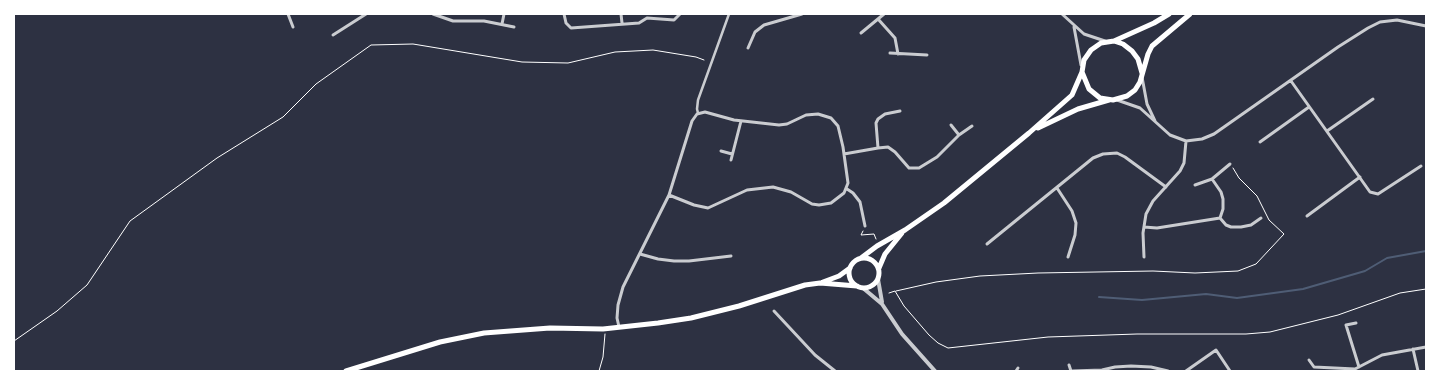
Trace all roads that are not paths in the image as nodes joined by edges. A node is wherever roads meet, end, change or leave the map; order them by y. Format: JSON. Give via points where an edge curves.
{"nodes":[{"id":1,"x":288,"y":14,"type":"edge"},
{"id":2,"x":366,"y":14,"type":"edge"},
{"id":3,"x":433,"y":14,"type":"edge"},
{"id":4,"x":504,"y":14,"type":"edge"},
{"id":5,"x":564,"y":14,"type":"edge"},
{"id":6,"x":620,"y":14,"type":"edge"},
{"id":7,"x":680,"y":14,"type":"edge"},
{"id":8,"x":729,"y":14,"type":"edge"},
{"id":9,"x":802,"y":14,"type":"edge"},
{"id":10,"x":884,"y":14,"type":"edge"},
{"id":11,"x":1062,"y":14,"type":"edge"},
{"id":12,"x":1169,"y":14,"type":"edge"},
{"id":13,"x":1190,"y":14,"type":"edge"},
{"id":14,"x":878,"y":19,"type":"junction"},
{"id":15,"x":502,"y":24,"type":"junction"},
{"id":16,"x":622,"y":24,"type":"junction"},
{"id":17,"x":1074,"y":26,"type":"junction"},
{"id":18,"x":1426,"y":26,"type":"edge"},
{"id":19,"x":293,"y":27,"type":"dead end"},
{"id":20,"x":514,"y":27,"type":"dead end"},
{"id":21,"x":861,"y":33,"type":"dead end"},
{"id":22,"x":333,"y":35,"type":"dead end"},
{"id":23,"x":1114,"y":41,"type":"junction"},
{"id":24,"x":1105,"y":42,"type":"junction"},
{"id":25,"x":748,"y":48,"type":"dead end"},
{"id":26,"x":890,"y":53,"type":"dead end"},
{"id":27,"x":898,"y":54,"type":"junction"},
{"id":28,"x":927,"y":55,"type":"dead end"},
{"id":29,"x":1082,"y":70,"type":"junction"},
{"id":30,"x":1142,"y":74,"type":"junction"},
{"id":31,"x":1290,"y":81,"type":"junction"},
{"id":32,"x":1373,"y":99,"type":"dead end"},
{"id":33,"x":1110,"y":100,"type":"junction"},
{"id":34,"x":1117,"y":100,"type":"junction"},
{"id":35,"x":1309,"y":107,"type":"junction"},
{"id":36,"x":900,"y":110,"type":"dead end"},
{"id":37,"x":698,"y":113,"type":"junction"},
{"id":38,"x":741,"y":121,"type":"junction"},
{"id":39,"x":1156,"y":124,"type":"junction"},
{"id":40,"x":951,"y":125,"type":"dead end"},
{"id":41,"x":972,"y":126,"type":"dead end"},
{"id":42,"x":1327,"y":131,"type":"junction"},
{"id":43,"x":1029,"y":133,"type":"junction"},
{"id":44,"x":959,"y":135,"type":"junction"},
{"id":45,"x":1186,"y":140,"type":"junction"},
{"id":46,"x":1260,"y":142,"type":"dead end"},
{"id":47,"x":878,"y":148,"type":"junction"},
{"id":48,"x":721,"y":152,"type":"dead end"},
{"id":49,"x":732,"y":154,"type":"junction"},
{"id":50,"x":844,"y":154,"type":"junction"},
{"id":51,"x":730,"y":160,"type":"dead end"},
{"id":52,"x":1230,"y":164,"type":"road end"},
{"id":53,"x":1421,"y":166,"type":"dead end"},
{"id":54,"x":1212,"y":178,"type":"junction"},
{"id":55,"x":1360,"y":178,"type":"junction"},
{"id":56,"x":1195,"y":185,"type":"dead end"},
{"id":57,"x":1166,"y":187,"type":"junction"},
{"id":58,"x":1057,"y":188,"type":"junction"},
{"id":59,"x":846,"y":189,"type":"junction"},
{"id":60,"x":669,"y":195,"type":"junction"},
{"id":61,"x":1307,"y":216,"type":"dead end"},
{"id":62,"x":1220,"y":218,"type":"junction"},
{"id":63,"x":1261,"y":218,"type":"dead end"},
{"id":64,"x":865,"y":226,"type":"road end"},
{"id":65,"x":1144,"y":227,"type":"junction"},
{"id":66,"x":905,"y":230,"type":"junction"},
{"id":67,"x":987,"y":244,"type":"dead end"},
{"id":68,"x":640,"y":254,"type":"junction"},
{"id":69,"x":730,"y":256,"type":"dead end"},
{"id":70,"x":1068,"y":257,"type":"dead end"},
{"id":71,"x":1144,"y":257,"type":"dead end"},
{"id":72,"x":861,"y":258,"type":"junction"},
{"id":73,"x":850,"y":268,"type":"junction"},
{"id":74,"x":879,"y":268,"type":"junction"},
{"id":75,"x":878,"y":279,"type":"junction"},
{"id":76,"x":820,"y":283,"type":"junction"},
{"id":77,"x":857,"y":286,"type":"junction"},
{"id":78,"x":863,"y":288,"type":"junction"},
{"id":79,"x":882,"y":304,"type":"junction"},
{"id":80,"x":774,"y":311,"type":"dead end"},
{"id":81,"x":1356,"y":323,"type":"dead end"},
{"id":82,"x":619,"y":327,"type":"junction"},
{"id":83,"x":1426,"y":347,"type":"edge"},
{"id":84,"x":1413,"y":349,"type":"junction"},
{"id":85,"x":1309,"y":360,"type":"dead end"},
{"id":86,"x":1069,"y":365,"type":"dead end"},
{"id":87,"x":1314,"y":367,"type":"junction"},
{"id":88,"x":1359,"y":368,"type":"junction"},
{"id":89,"x":346,"y":371,"type":"edge"},
{"id":90,"x":835,"y":371,"type":"edge"},
{"id":91,"x":935,"y":371,"type":"edge"},
{"id":92,"x":1071,"y":371,"type":"edge"},
{"id":93,"x":1168,"y":371,"type":"edge"},
{"id":94,"x":1186,"y":371,"type":"edge"},
{"id":95,"x":1230,"y":371,"type":"edge"},
{"id":96,"x":1312,"y":371,"type":"edge"},
{"id":97,"x":1418,"y":371,"type":"edge"}],
"edges":[{"from":1,"to":19,"type":"street"},
{"from":2,"to":22,"type":"street"},
{"from":3,"to":15,"type":"street","via":[[456,21]]},
{"from":4,"to":15,"type":"street"},
{"from":5,"to":16,"type":"street","via":[[566,24],[571,28]]},
{"from":6,"to":16,"type":"street"},
{"from":7,"to":16,"type":"street","via":[[674,20],[647,18]]},
{"from":8,"to":37,"type":"street","via":[[698,100]]},
{"from":9,"to":25,"type":"street","via":[[764,24],[755,32]]},
{"from":10,"to":14,"type":"street"},
{"from":11,"to":17,"type":"street"},
{"from":12,"to":23,"type":"main road"},
{"from":13,"to":30,"type":"main road","via":[[1152,46]]},
{"from":14,"to":21,"type":"street"},
{"from":14,"to":27,"type":"street","via":[[895,38]]},
{"from":15,"to":20,"type":"street"},
{"from":17,"to":24,"type":"street","via":[[1084,34]]},
{"from":17,"to":29,"type":"street"},
{"from":18,"to":31,"type":"street","via":[[1398,20],[1375,24]]},
{"from":23,"to":24,"type":"main road"},
{"from":23,"to":30,"type":"main road","via":[[1132,51]]},
{"from":24,"to":29,"type":"main road","via":[[1091,50]]},
{"from":26,"to":27,"type":"street"},
{"from":27,"to":28,"type":"street"},
{"from":29,"to":33,"type":"main road","via":[[1092,92]]},
{"from":29,"to":43,"type":"main road","via":[[1072,95]]},
{"from":30,"to":34,"type":"main road","via":[[1135,90]]},
{"from":30,"to":39,"type":"street","via":[[1147,104]]},
{"from":31,"to":35,"type":"street"},
{"from":31,"to":45,"type":"street","via":[[1209,137]]},
{"from":32,"to":42,"type":"street"},
{"from":33,"to":34,"type":"main road"},
{"from":33,"to":43,"type":"main road","via":[[1066,114]]},
{"from":34,"to":39,"type":"street","via":[[1135,105]]},
{"from":35,"to":42,"type":"street"},
{"from":35,"to":46,"type":"street"},
{"from":36,"to":47,"type":"street","via":[[885,114],[876,123]]},
{"from":37,"to":38,"type":"street","via":[[712,113]]},
{"from":37,"to":60,"type":"street","via":[[692,121]]},
{"from":38,"to":49,"type":"street"},
{"from":38,"to":50,"type":"street","via":[[782,125],[806,115],[824,114],[838,126]]},
{"from":39,"to":45,"type":"street","via":[[1170,135]]},
{"from":40,"to":44,"type":"street"},
{"from":41,"to":44,"type":"street"},
{"from":42,"to":55,"type":"street"},
{"from":43,"to":66,"type":"main road","via":[[944,203]]},
{"from":44,"to":47,"type":"street","via":[[937,157],[919,168],[909,168],[890,148]]},
{"from":45,"to":57,"type":"street","via":[[1183,167]]},
{"from":47,"to":50,"type":"street"},
{"from":48,"to":49,"type":"street"},
{"from":49,"to":51,"type":"street"},
{"from":50,"to":59,"type":"street","via":[[848,178]]},
{"from":52,"to":54,"type":"street"},
{"from":53,"to":55,"type":"street","via":[[1378,194],[1370,192]]},
{"from":54,"to":56,"type":"street"},
{"from":54,"to":62,"type":"street","via":[[1223,199]]},
{"from":55,"to":61,"type":"street"},
{"from":57,"to":58,"type":"street","via":[[1125,157],[1107,153],[1093,158]]},
{"from":57,"to":65,"type":"street","via":[[1148,208]]},
{"from":58,"to":67,"type":"street"},
{"from":58,"to":70,"type":"street","via":[[1076,223]]},
{"from":59,"to":60,"type":"street","via":[[834,201],[819,205],[773,187],[747,190],[708,208]]},
{"from":59,"to":64,"type":"street","via":[[860,202]]},
{"from":60,"to":68,"type":"street"},
{"from":62,"to":63,"type":"street","via":[[1237,228],[1251,225]]},
{"from":62,"to":65,"type":"street","via":[[1157,228]]},
{"from":65,"to":71,"type":"street"},
{"from":66,"to":72,"type":"main road"},
{"from":66,"to":74,"type":"main road","via":[[885,254]]},
{"from":68,"to":69,"type":"street","via":[[674,261]]},
{"from":68,"to":82,"type":"street","via":[[620,298]]},
{"from":72,"to":73,"type":"main road"},
{"from":72,"to":74,"type":"main road","via":[[871,259]]},
{"from":73,"to":76,"type":"main road"},
{"from":73,"to":77,"type":"main road","via":[[851,280]]},
{"from":74,"to":75,"type":"main road"},
{"from":75,"to":78,"type":"main road"},
{"from":75,"to":79,"type":"street"},
{"from":76,"to":77,"type":"main road"},
{"from":76,"to":82,"type":"main road","via":[[795,287],[707,315]]},
{"from":77,"to":78,"type":"main road"},
{"from":78,"to":79,"type":"street"},
{"from":79,"to":91,"type":"street","via":[[902,334]]},
{"from":80,"to":90,"type":"street"},
{"from":81,"to":88,"type":"street","via":[[1346,325]]},
{"from":82,"to":89,"type":"main road","via":[[484,333],[440,342]]},
{"from":83,"to":84,"type":"street"},
{"from":84,"to":88,"type":"street","via":[[1382,355]]},
{"from":84,"to":97,"type":"street"},
{"from":85,"to":87,"type":"street"},
{"from":86,"to":92,"type":"street"},
{"from":87,"to":88,"type":"street"},
{"from":87,"to":96,"type":"street"},
{"from":92,"to":93,"type":"street","via":[[1131,366]]},
{"from":94,"to":95,"type":"street","via":[[1216,350]]}]}
